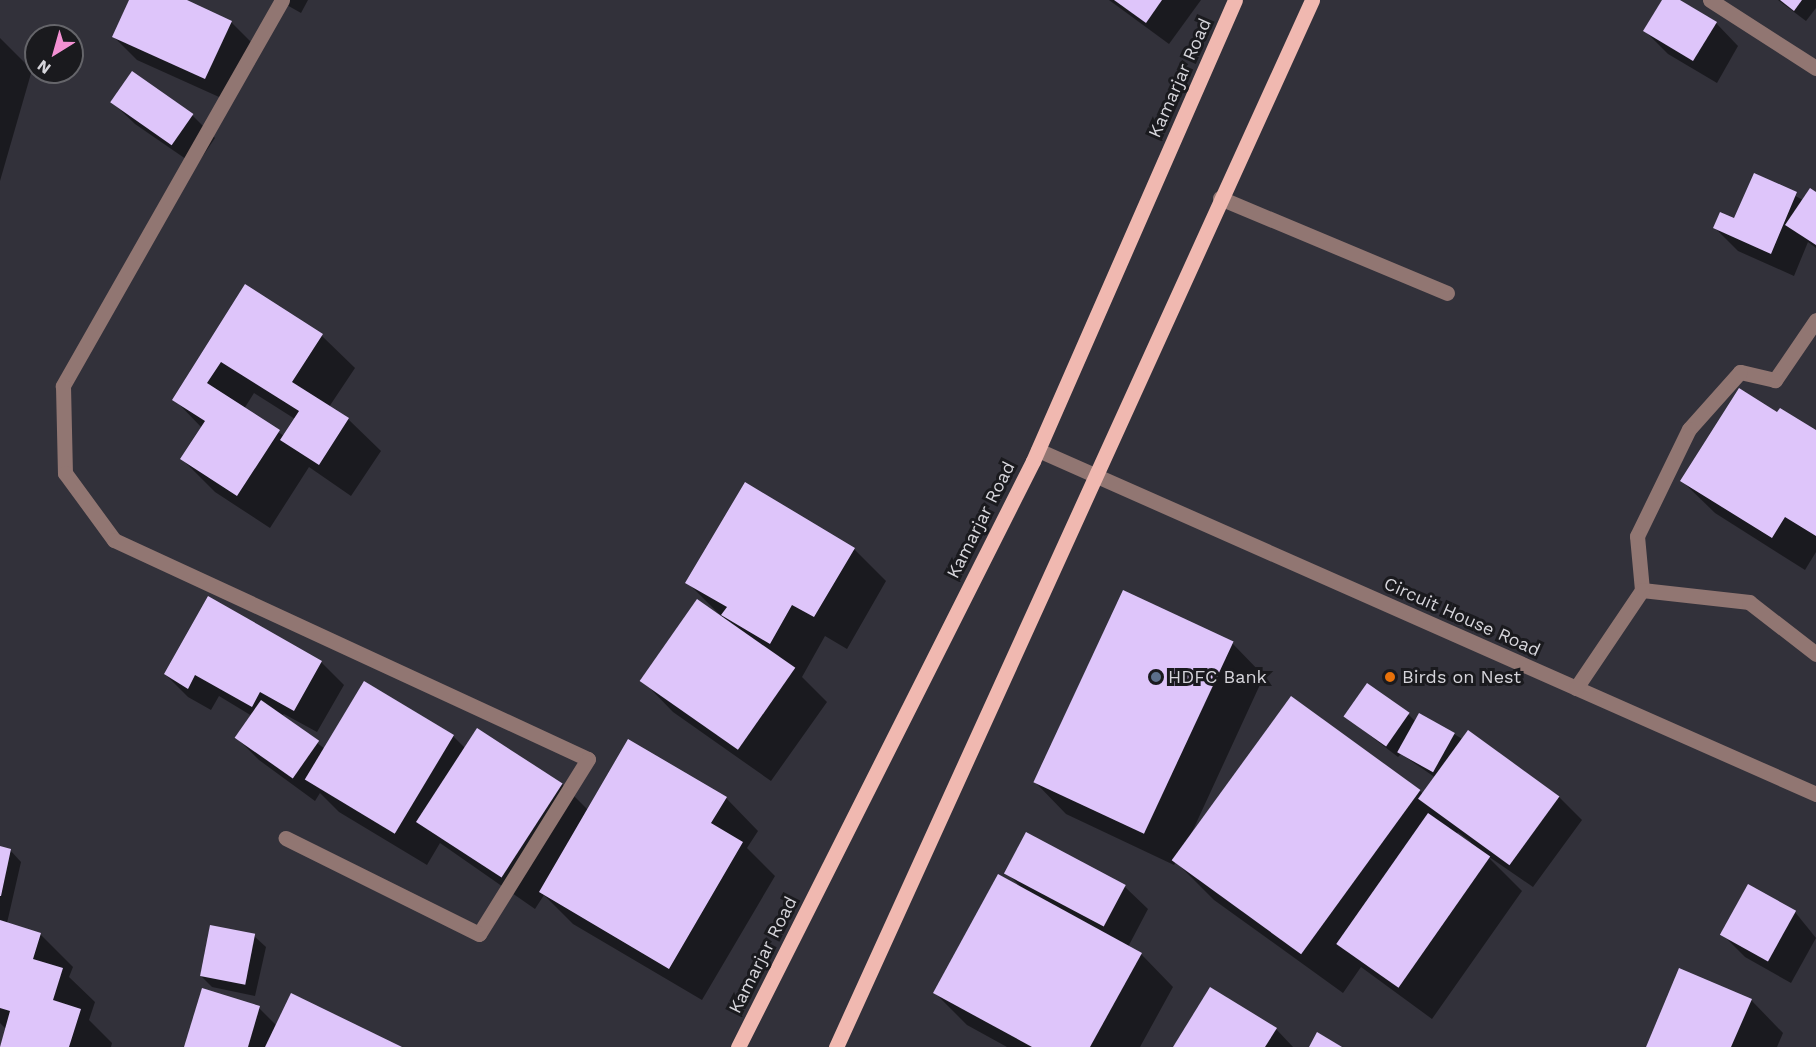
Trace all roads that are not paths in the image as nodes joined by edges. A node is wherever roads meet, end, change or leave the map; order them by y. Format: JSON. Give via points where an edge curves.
{"nodes":[{"id":1,"x":282,"y":0,"type":"edge"},
{"id":2,"x":1235,"y":0,"type":"edge"},
{"id":3,"x":1312,"y":0,"type":"edge"},
{"id":4,"x":1710,"y":0,"type":"edge"},
{"id":5,"x":1816,"y":68,"type":"edge"},
{"id":6,"x":1221,"y":198,"type":"junction"},
{"id":7,"x":1447,"y":293,"type":"dead end"},
{"id":8,"x":1816,"y":320,"type":"edge"},
{"id":9,"x":1038,"y":450,"type":"junction"},
{"id":10,"x":1092,"y":475,"type":"junction"},
{"id":11,"x":1642,"y":590,"type":"junction"},
{"id":12,"x":1816,"y":654,"type":"edge"},
{"id":13,"x":1576,"y":688,"type":"junction"},
{"id":14,"x":1816,"y":794,"type":"edge"},
{"id":15,"x":286,"y":837,"type":"dead end"},
{"id":16,"x":738,"y":1047,"type":"edge"},
{"id":17,"x":836,"y":1047,"type":"edge"}],
"edges":[{"from":1,"to":15,"type":"street","via":[[63,386],[65,473],[114,540],[588,759],[479,934]]},
{"from":2,"to":9,"type":"main road","name":"Kamarjar Road"},
{"from":3,"to":6,"type":"main road"},
{"from":4,"to":5,"type":"street"},
{"from":6,"to":7,"type":"street"},
{"from":6,"to":10,"type":"main road"},
{"from":8,"to":11,"type":"street","via":[[1775,380],[1740,372],[1689,429],[1637,537]]},
{"from":9,"to":10,"type":"street","name":"Circuit House Road"},
{"from":9,"to":16,"type":"main road","name":"Kamarjar Road"},
{"from":10,"to":13,"type":"street","name":"Circuit House Road"},
{"from":10,"to":17,"type":"main road"},
{"from":11,"to":12,"type":"street","via":[[1749,602]]},
{"from":11,"to":13,"type":"street"},
{"from":13,"to":14,"type":"street","name":"Circuit House Road"}]}
